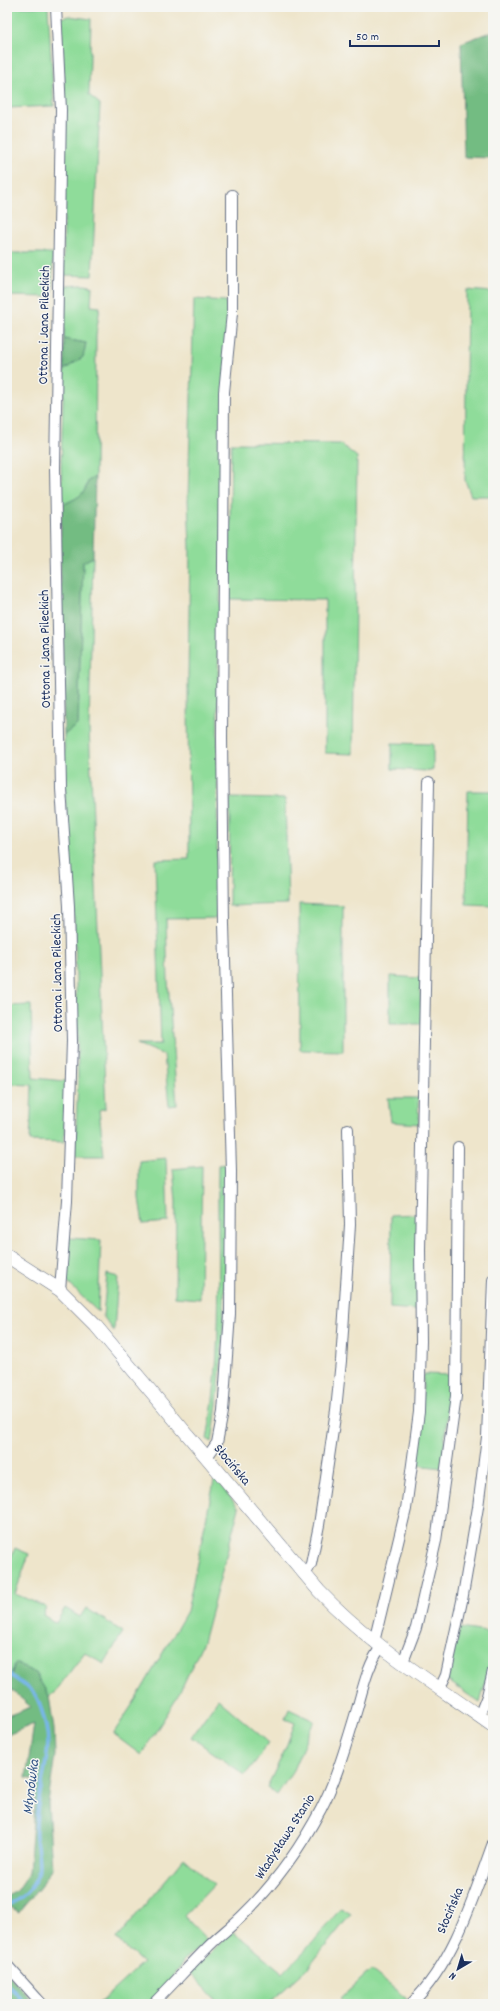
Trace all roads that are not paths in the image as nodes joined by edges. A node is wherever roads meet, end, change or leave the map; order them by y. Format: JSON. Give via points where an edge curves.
{"nodes":[{"id":1,"x":56,"y":7,"type":"edge"},
{"id":2,"x":232,"y":194,"type":"dead end"},
{"id":3,"x":429,"y":782,"type":"dead end"},
{"id":4,"x":348,"y":1129,"type":"dead end"},
{"id":5,"x":458,"y":1147,"type":"dead end"},
{"id":6,"x":7,"y":1256,"type":"edge"},
{"id":7,"x":493,"y":1280,"type":"edge"},
{"id":8,"x":60,"y":1290,"type":"junction"},
{"id":9,"x":207,"y":1457,"type":"junction"},
{"id":10,"x":305,"y":1575,"type":"junction"},
{"id":11,"x":378,"y":1644,"type":"junction"},
{"id":12,"x":403,"y":1662,"type":"junction"},
{"id":13,"x":493,"y":1670,"type":"edge"},
{"id":14,"x":440,"y":1688,"type":"junction"},
{"id":15,"x":479,"y":1716,"type":"junction"},
{"id":16,"x":493,"y":1726,"type":"edge"},
{"id":17,"x":493,"y":1843,"type":"edge"},
{"id":18,"x":7,"y":1965,"type":"edge"},
{"id":19,"x":42,"y":2004,"type":"edge"},
{"id":20,"x":153,"y":2004,"type":"edge"},
{"id":21,"x":411,"y":2004,"type":"edge"}],
"edges":[{"from":1,"to":8,"type":"street","name":"Ottona i Jana Pileckich","via":[[61,110],[55,469],[61,789],[69,906],[72,1041],[67,1194]]},
{"from":2,"to":9,"type":"street","via":[[232,313],[224,392],[222,723],[224,924],[231,1171],[230,1314],[223,1412],[217,1443]]},
{"from":3,"to":11,"type":"street","name":"Władysława Stanio","via":[[419,1412],[406,1509],[379,1626]]},
{"from":4,"to":10,"type":"street","via":[[350,1225],[341,1361],[319,1525],[311,1564]]},
{"from":5,"to":12,"type":"street","via":[[456,1396],[436,1541],[416,1628]]},
{"from":6,"to":8,"type":"street","name":"Słocińska"},
{"from":7,"to":14,"type":"street","via":[[487,1437],[478,1507],[462,1601],[446,1676]]},
{"from":8,"to":9,"type":"street","name":"Słocińska","via":[[104,1334]]},
{"from":9,"to":10,"type":"street","name":"Słocińska"},
{"from":10,"to":11,"type":"street","name":"Słocińska","via":[[347,1620]]},
{"from":11,"to":12,"type":"street","name":"Słocińska"},
{"from":11,"to":20,"type":"street","name":"Władysława Stanio","via":[[341,1760],[311,1825],[261,1895]]},
{"from":12,"to":14,"type":"street","name":"Słocińska"},
{"from":13,"to":15,"type":"street"},
{"from":14,"to":15,"type":"street","name":"Słocińska"},
{"from":15,"to":16,"type":"street","name":"Słocińska"},
{"from":17,"to":21,"type":"street","name":"Słocińska","via":[[447,1954],[420,1996]]},
{"from":18,"to":19,"type":"street"}]}
